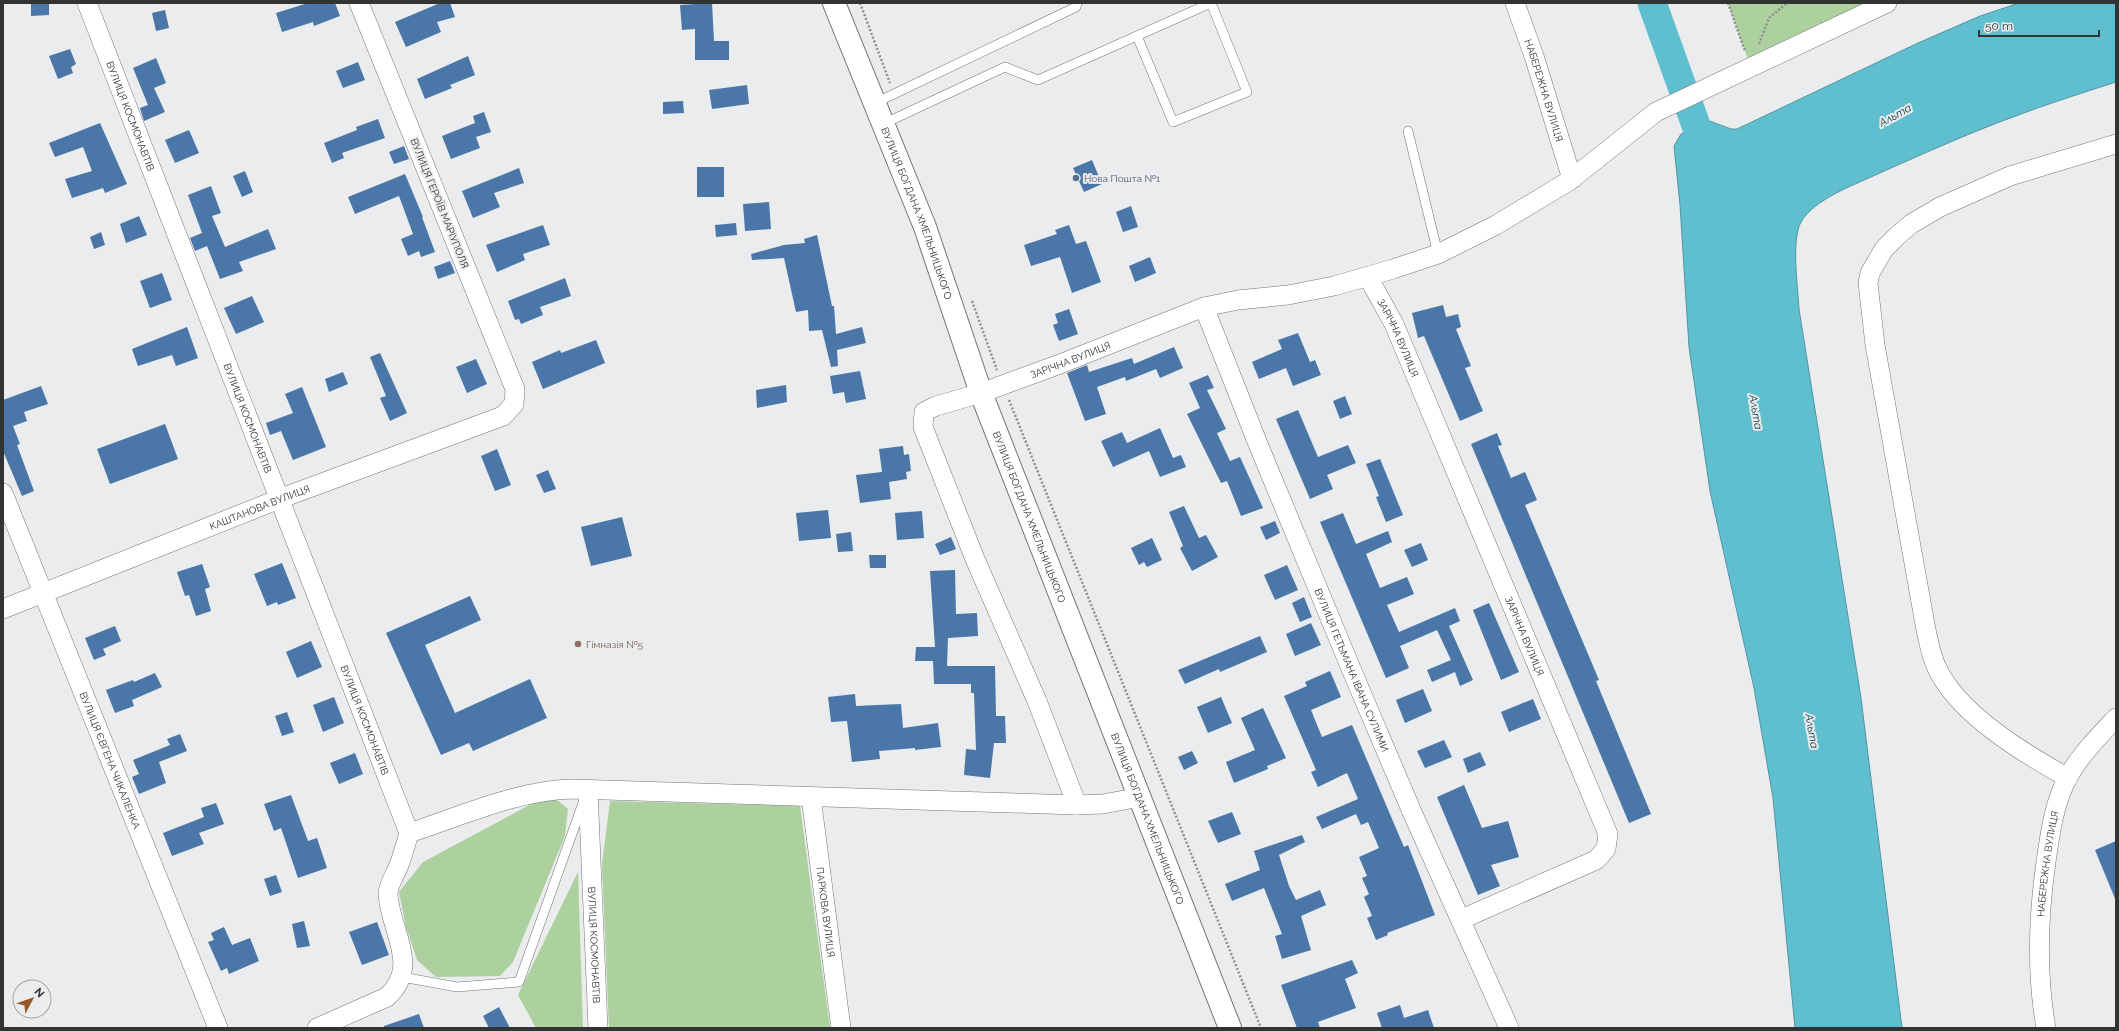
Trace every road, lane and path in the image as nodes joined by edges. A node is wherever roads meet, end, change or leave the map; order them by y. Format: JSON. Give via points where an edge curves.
{"nodes":[{"id":1,"x":87,"y":3,"type":"edge"},
{"id":2,"x":359,"y":3,"type":"edge"},
{"id":3,"x":834,"y":3,"type":"edge"},
{"id":4,"x":860,"y":3,"type":"edge"},
{"id":5,"x":1077,"y":3,"type":"edge"},
{"id":6,"x":1211,"y":3,"type":"edge"},
{"id":7,"x":1514,"y":3,"type":"edge"},
{"id":8,"x":1728,"y":3,"type":"edge"},
{"id":9,"x":1787,"y":3,"type":"edge"},
{"id":10,"x":1887,"y":3,"type":"edge"},
{"id":11,"x":1137,"y":36,"type":"junction"},
{"id":12,"x":1751,"y":68,"type":"junction"},
{"id":13,"x":894,"y":94,"type":"junction"},
{"id":14,"x":874,"y":103,"type":"junction"},
{"id":15,"x":883,"y":124,"type":"junction"},
{"id":16,"x":1408,"y":131,"type":"dead end"},
{"id":17,"x":2116,"y":144,"type":"edge"},
{"id":18,"x":1572,"y":179,"type":"junction"},
{"id":19,"x":1438,"y":254,"type":"junction"},
{"id":20,"x":1368,"y":277,"type":"junction"},
{"id":21,"x":970,"y":295,"type":"dead end"},
{"id":22,"x":1204,"y":308,"type":"junction"},
{"id":23,"x":1003,"y":385,"type":"junction"},
{"id":24,"x":981,"y":393,"type":"junction"},
{"id":25,"x":514,"y":404,"type":"joint"},
{"id":26,"x":3,"y":493,"type":"edge"},
{"id":27,"x":279,"y":499,"type":"junction"},
{"id":28,"x":44,"y":593,"type":"junction"},
{"id":29,"x":3,"y":609,"type":"edge"},
{"id":30,"x":2116,"y":718,"type":"edge"},
{"id":31,"x":2068,"y":778,"type":"junction"},
{"id":32,"x":588,"y":790,"type":"junction"},
{"id":33,"x":811,"y":797,"type":"junction"},
{"id":34,"x":1140,"y":797,"type":"junction"},
{"id":35,"x":1077,"y":805,"type":"junction"},
{"id":36,"x":409,"y":833,"type":"junction"},
{"id":37,"x":1462,"y":919,"type":"junction"},
{"id":38,"x":402,"y":977,"type":"junction"},
{"id":39,"x":218,"y":1028,"type":"edge"},
{"id":40,"x":317,"y":1028,"type":"edge"},
{"id":41,"x":598,"y":1028,"type":"edge"},
{"id":42,"x":842,"y":1028,"type":"edge"},
{"id":43,"x":1230,"y":1028,"type":"edge"},
{"id":44,"x":1261,"y":1028,"type":"edge"},
{"id":45,"x":1509,"y":1028,"type":"edge"},
{"id":46,"x":2046,"y":1028,"type":"edge"}],
"edges":[{"from":1,"to":27,"type":"street","name":"ВУЛИЦЯ КОСМОНАВТІВ"},
{"from":2,"to":25,"type":"street","name":"ВУЛИЦЯ ГЕРОЇВ МАРІУПОЛЯ","via":[[515,389]]},
{"from":3,"to":14,"type":"main road","name":"ВУЛИЦЯ БОГДАНА ХМЕЛЬНИЦЬКОГО"},
{"from":4,"to":13,"type":"path"},
{"from":5,"to":13,"type":"lane","via":[[1076,7]]},
{"from":6,"to":11,"type":"lane"},
{"from":6,"to":11,"type":"lane","via":[[1247,92],[1172,122]]},
{"from":7,"to":18,"type":"street","name":"НАБЕРЕЖНА ВУЛИЦЯ","via":[[1534,56]]},
{"from":8,"to":12,"type":"path"},
{"from":9,"to":12,"type":"path","via":[[1769,18]]},
{"from":10,"to":12,"type":"street","name":"ЗАРІЧНА ВУЛИЦЯ"},
{"from":11,"to":15,"type":"lane","via":[[1038,80],[1005,67]]},
{"from":12,"to":18,"type":"street","name":"ЗАРІЧНА ВУЛИЦЯ","via":[[1664,108]]},
{"from":13,"to":14,"type":"lane"},
{"from":14,"to":15,"type":"main road","name":"ВУЛИЦЯ БОГДАНА ХМЕЛЬНИЦЬКОГО"},
{"from":15,"to":24,"type":"main road","name":"ВУЛИЦЯ БОГДАНА ХМЕЛЬНИЦЬКОГО","via":[[925,227]]},
{"from":16,"to":19,"type":"lane"},
{"from":17,"to":31,"type":"street","via":[[2010,176],[1923,216],[1884,249],[1875,261],[1868,283],[1880,375],[1934,662],[1942,678],[1975,715],[2027,754]]},
{"from":18,"to":19,"type":"street","name":"ЗАРІЧНА ВУЛИЦЯ","via":[[1496,226]]},
{"from":19,"to":20,"type":"street","name":"ЗАРІЧНА ВУЛИЦЯ"},
{"from":20,"to":22,"type":"street","name":"ЗАРІЧНА ВУЛИЦЯ","via":[[1310,292],[1238,300]]},
{"from":20,"to":37,"type":"street","name":"ЗАРІЧНА ВУЛИЦЯ","via":[[1394,324],[1608,834],[1606,849],[1596,860]]},
{"from":21,"to":23,"type":"path"},
{"from":22,"to":23,"type":"street","name":"ЗАРІЧНА ВУЛИЦЯ"},
{"from":22,"to":37,"type":"street","name":"ВУЛИЦЯ ГЕТЬМАНА ІВАНА СУЛИМИ","via":[[1352,671],[1412,812]]},
{"from":23,"to":24,"type":"street","name":"ЗАРІЧНА ВУЛИЦЯ"},
{"from":23,"to":44,"type":"path"},
{"from":24,"to":34,"type":"main road","name":"ВУЛИЦЯ БОГДАНА ХМЕЛЬНИЦЬКОГО"},
{"from":24,"to":35,"type":"street","name":"ЗАРІЧНА ВУЛИЦЯ","via":[[929,408],[924,412],[923,427],[1037,701]]},
{"from":25,"to":27,"type":"street","name":"КАШТАНОВА ВУЛИЦЯ","via":[[503,416]]},
{"from":26,"to":28,"type":"street","name":"ВУЛИЦЯ ЄВГЕНА ЧИКАЛЕНКА"},
{"from":27,"to":28,"type":"street","name":"КАШТАНОВА ВУЛИЦЯ"},
{"from":27,"to":36,"type":"street","name":"ВУЛИЦЯ КОСМОНАВТІВ"},
{"from":28,"to":29,"type":"street","name":"КАШТАНОВА ВУЛИЦЯ"},
{"from":28,"to":39,"type":"street","name":"ВУЛИЦЯ ЄВГЕНА ЧИКАЛЕНКА"},
{"from":30,"to":31,"type":"street","name":"НАБЕРЕЖНА ВУЛИЦЯ","via":[[2078,762]]},
{"from":31,"to":46,"type":"street","name":"НАБЕРЕЖНА ВУЛИЦЯ","via":[[2052,822],[2039,916],[2039,978]]},
{"from":32,"to":33,"type":"street"},
{"from":32,"to":36,"type":"street","via":[[550,790],[529,794]]},
{"from":32,"to":38,"type":"lane","via":[[519,982],[457,987]]},
{"from":32,"to":41,"type":"street","name":"ВУЛИЦЯ КОСМОНАВТІВ"},
{"from":33,"to":35,"type":"street"},
{"from":33,"to":42,"type":"street","name":"ПАРКОВА ВУЛИЦЯ"},
{"from":34,"to":35,"type":"street","via":[[1103,804]]},
{"from":34,"to":43,"type":"main road","name":"ВУЛИЦЯ БОГДАНА ХМЕЛЬНИЦЬКОГО"},
{"from":36,"to":38,"type":"street","via":[[388,892],[404,965]]},
{"from":37,"to":45,"type":"street","name":"ВУЛИЦЯ ГЕТЬМАНА ІВАНА СУЛИМИ"},
{"from":38,"to":40,"type":"street","via":[[387,997]]}]}
